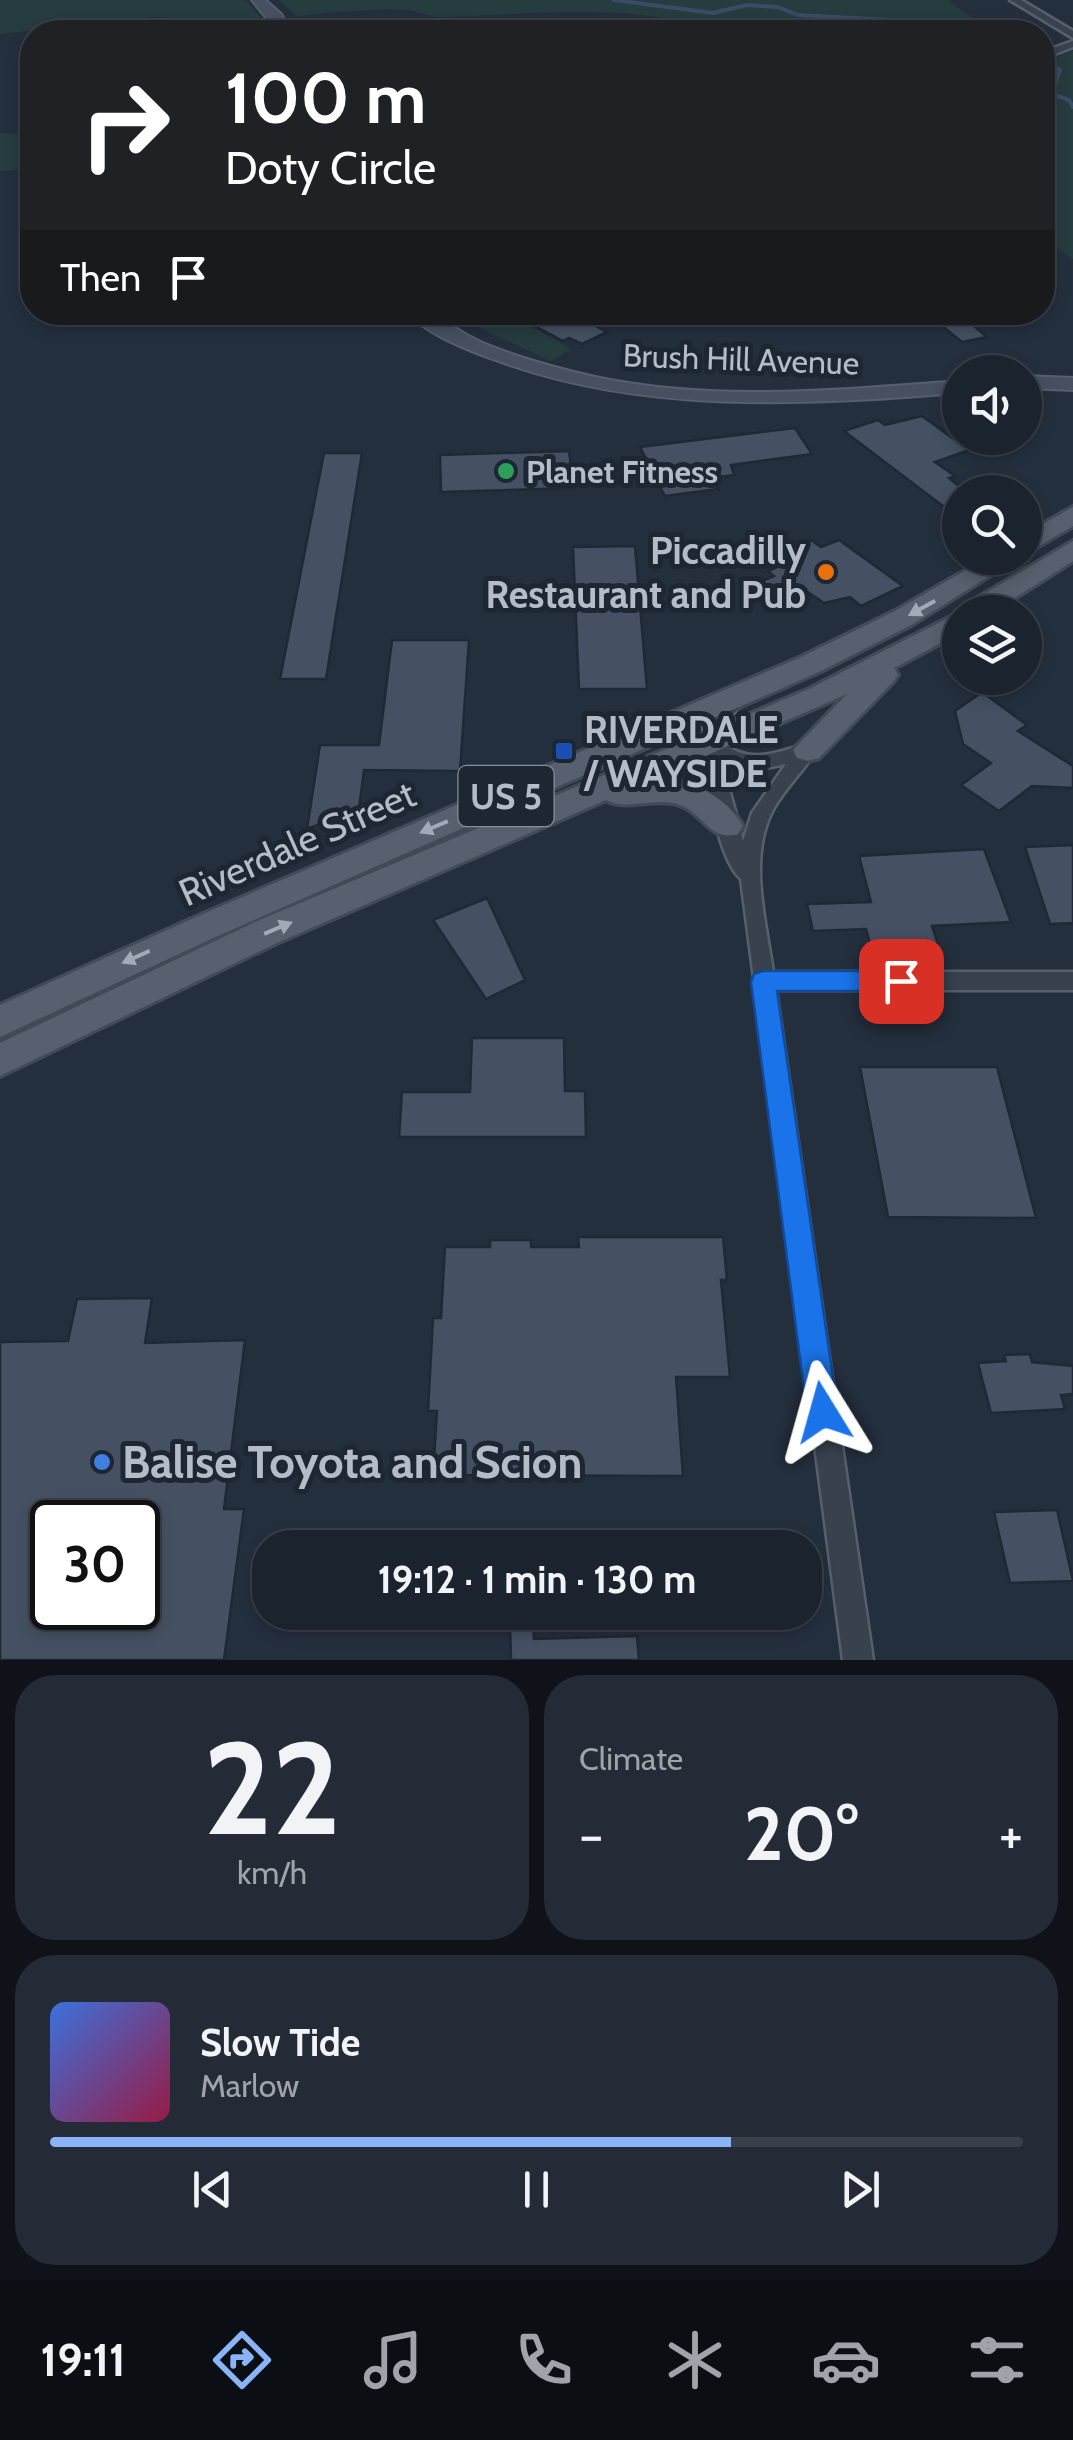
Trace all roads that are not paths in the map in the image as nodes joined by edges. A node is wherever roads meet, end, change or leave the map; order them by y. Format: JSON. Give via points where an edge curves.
{"nodes":[{"id":1,"x":258,"y":0,"type":"edge"},
{"id":2,"x":1016,"y":0,"type":"edge"},
{"id":3,"x":278,"y":20,"type":"edge"},
{"id":4,"x":1049,"y":20,"type":"edge"},
{"id":5,"x":435,"y":325,"type":"edge"},
{"id":6,"x":1073,"y":375,"type":"edge"},
{"id":7,"x":1042,"y":380,"type":"edge"},
{"id":8,"x":1042,"y":383,"type":"edge"},
{"id":9,"x":1073,"y":384,"type":"edge"},
{"id":10,"x":942,"y":388,"type":"edge"},
{"id":11,"x":1073,"y":515,"type":"edge"},
{"id":12,"x":1042,"y":535,"type":"edge"},
{"id":13,"x":1073,"y":549,"type":"edge"},
{"id":14,"x":976,"y":575,"type":"edge"},
{"id":15,"x":1001,"y":595,"type":"edge"},
{"id":16,"x":942,"y":632,"type":"edge"},
{"id":17,"x":905,"y":654,"type":"junction"},
{"id":18,"x":745,"y":693,"type":"junction"},
{"id":19,"x":711,"y":744,"type":"junction"},
{"id":20,"x":808,"y":750,"type":"junction"},
{"id":21,"x":555,"y":810,"type":"junction"},
{"id":22,"x":727,"y":826,"type":"junction"},
{"id":23,"x":750,"y":890,"type":"junction"},
{"id":24,"x":1073,"y":981,"type":"edge"},
{"id":25,"x":763,"y":982,"type":"junction"},
{"id":26,"x":0,"y":1022,"type":"edge"},
{"id":27,"x":0,"y":1060,"type":"edge"},
{"id":28,"x":858,"y":1660,"type":"edge"}],
"edges":[{"from":1,"to":3,"type":"street"},
{"from":2,"to":4,"type":"street"},
{"from":5,"to":10,"type":"street","name":"Brush Hill Avenue","via":[[512,362],[631,388],[774,394]]},
{"from":6,"to":7,"type":"street"},
{"from":8,"to":9,"type":"street"},
{"from":11,"to":12,"type":"main road"},
{"from":13,"to":15,"type":"main road"},
{"from":14,"to":18,"type":"main road","name":"Riverdale Street","number":"US 5","one_way":true,"via":[[869,636]]},
{"from":16,"to":17,"type":"main road","name":"Riverdale Street","number":"US 5"},
{"from":17,"to":19,"type":"main road","name":"Riverdale Street","number":"US 5"},
{"from":17,"to":20,"type":"main road"},
{"from":18,"to":19,"type":"street","via":[[717,717]]},
{"from":18,"to":26,"type":"main road","name":"Riverdale Street","number":"US 5","one_way":true},
{"from":19,"to":20,"type":"street","via":[[748,765]]},
{"from":19,"to":21,"type":"main road","name":"Riverdale Street","number":"US 5"},
{"from":19,"to":22,"type":"street"},
{"from":20,"to":23,"type":"street","via":[[758,816],[750,838]]},
{"from":21,"to":22,"type":"main road","via":[[609,795],[668,790],[706,803]]},
{"from":27,"to":21,"type":"main road","name":"Riverdale Street","number":"US 5","one_way":true,"via":[[266,932]]},
{"from":22,"to":23,"type":"street"},
{"from":23,"to":25,"type":"street"},
{"from":24,"to":25,"type":"street"},
{"from":25,"to":28,"type":"street"}]}
